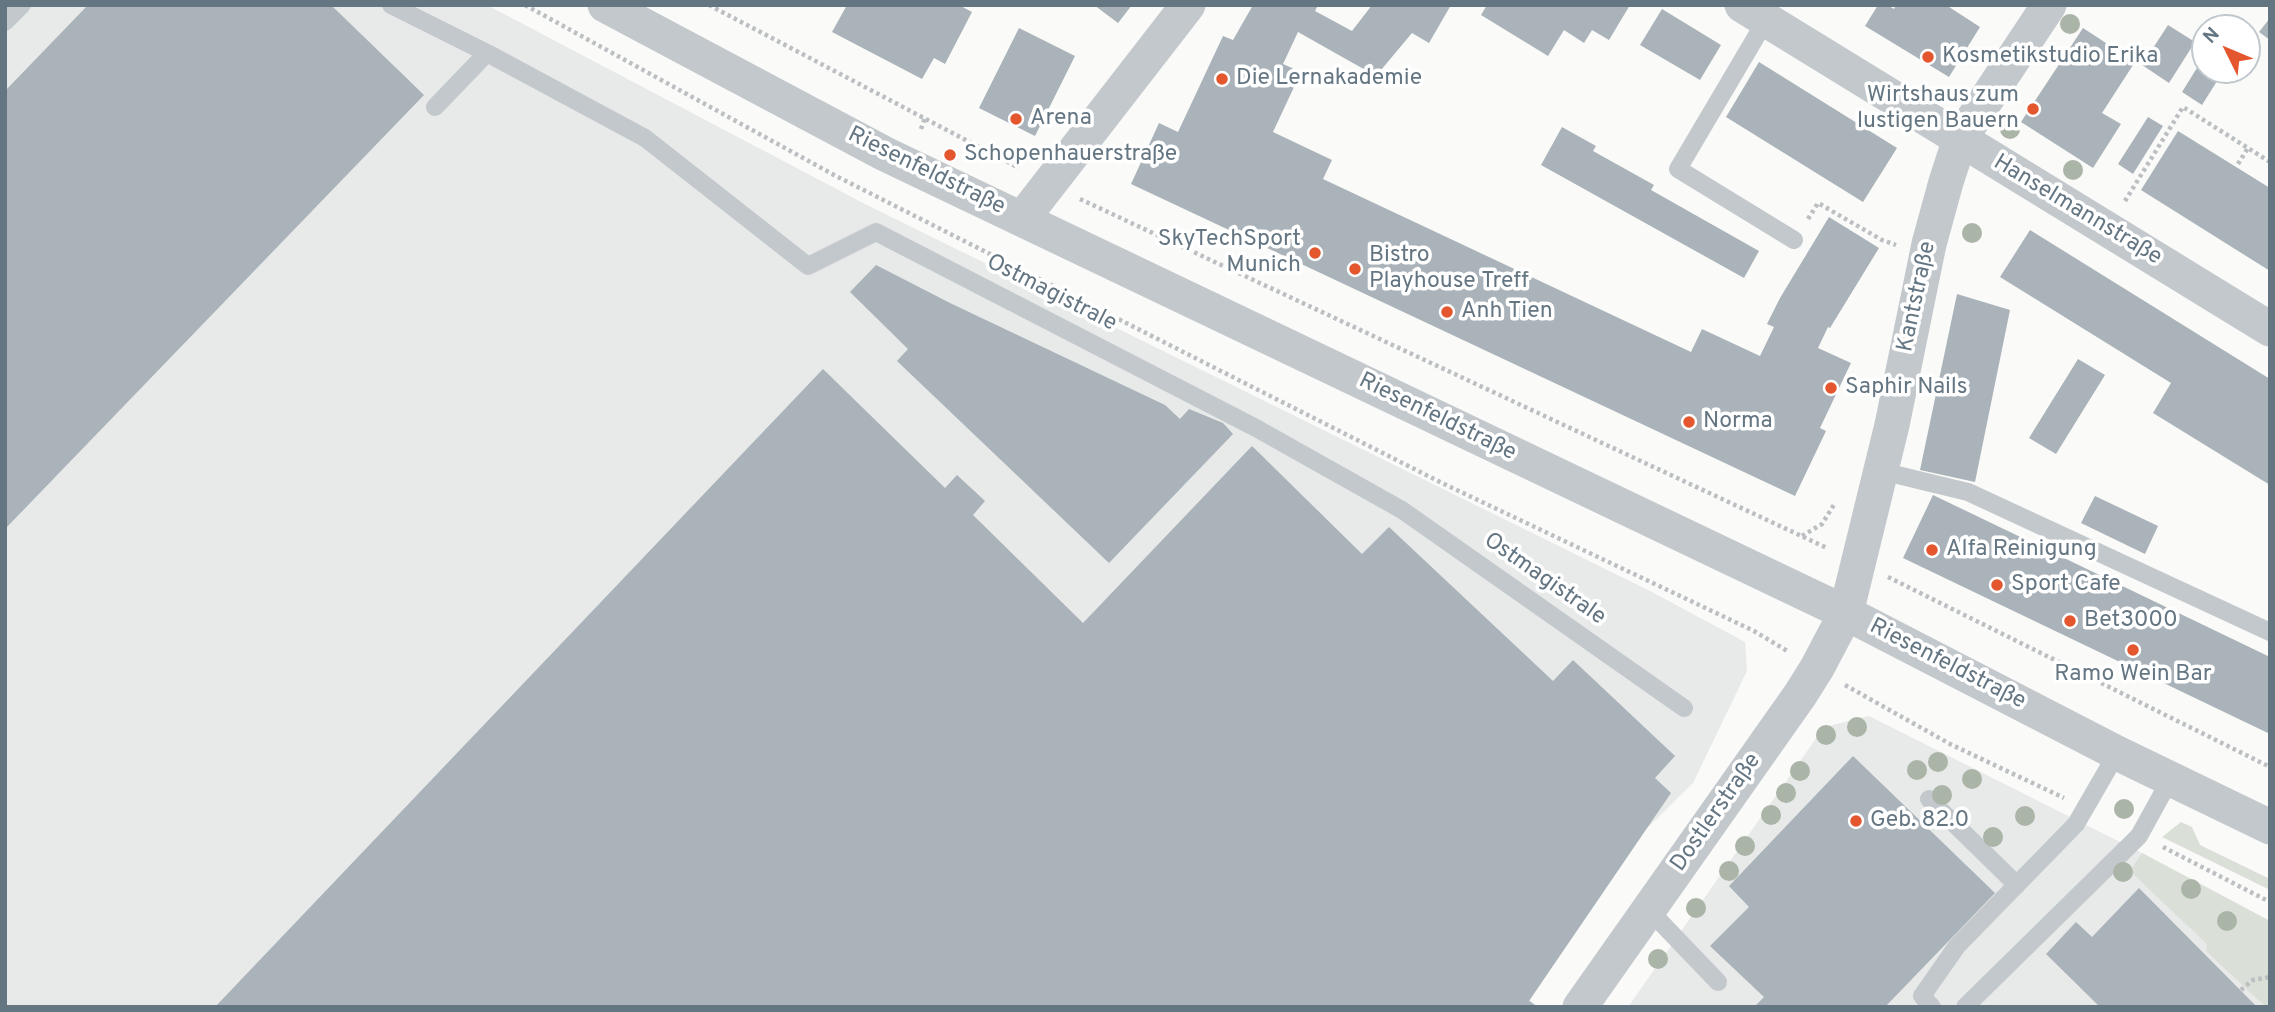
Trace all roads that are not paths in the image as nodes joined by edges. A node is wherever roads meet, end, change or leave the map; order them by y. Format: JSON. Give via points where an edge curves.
{"nodes":[{"id":1,"x":22,"y":5,"type":"edge"},
{"id":2,"x":391,"y":5,"type":"edge"},
{"id":3,"x":605,"y":5,"type":"edge"},
{"id":4,"x":1188,"y":5,"type":"edge"},
{"id":5,"x":2049,"y":5,"type":"edge"},
{"id":6,"x":1754,"y":13,"type":"edge"},
{"id":7,"x":5,"y":22,"type":"edge"},
{"id":8,"x":487,"y":53,"type":"junction"},
{"id":9,"x":435,"y":107,"type":"dead end"},
{"id":10,"x":1960,"y":139,"type":"junction"},
{"id":11,"x":1022,"y":219,"type":"junction"},
{"id":12,"x":1794,"y":240,"type":"road end"},
{"id":13,"x":2270,"y":329,"type":"edge"},
{"id":14,"x":1881,"y":471,"type":"junction"},
{"id":15,"x":1846,"y":613,"type":"junction"},
{"id":16,"x":2270,"y":632,"type":"edge"},
{"id":17,"x":1684,"y":708,"type":"dead end"},
{"id":18,"x":2117,"y":753,"type":"junction"},
{"id":19,"x":2171,"y":778,"type":"junction"},
{"id":20,"x":1929,"y":799,"type":"dead end"},
{"id":21,"x":2270,"y":827,"type":"edge"},
{"id":22,"x":2017,"y":885,"type":"junction"},
{"id":23,"x":1649,"y":910,"type":"junction"},
{"id":24,"x":1718,"y":982,"type":"dead end"},
{"id":25,"x":1580,"y":1007,"type":"edge"},
{"id":26,"x":1932,"y":1007,"type":"edge"},
{"id":27,"x":1965,"y":1007,"type":"edge"}],
"edges":[{"from":1,"to":7,"type":"lane"},
{"from":2,"to":8,"type":"lane","name":"Ostmagistrale"},
{"from":3,"to":11,"type":"street","name":"Riesenfeldstraße","via":[[885,154]]},
{"from":4,"to":11,"type":"street"},
{"from":5,"to":10,"type":"street","name":"Kantstraße"},
{"from":6,"to":10,"type":"street","name":"Hanselmannstraße"},
{"from":6,"to":12,"type":"lane","via":[[1678,169]]},
{"from":8,"to":9,"type":"lane"},
{"from":8,"to":17,"type":"lane","name":"Ostmagistrale","via":[[645,138],[808,266],[877,232],[1256,428],[1402,510]]},
{"from":10,"to":13,"type":"street","name":"Hanselmannstraße"},
{"from":10,"to":14,"type":"street","name":"Kantstraße","via":[[1927,254]]},
{"from":11,"to":15,"type":"street","name":"Riesenfeldstraße"},
{"from":14,"to":15,"type":"street","name":"Kantstraße"},
{"from":14,"to":16,"type":"lane","via":[[1968,492]]},
{"from":15,"to":18,"type":"street","name":"Riesenfeldstraße"},
{"from":15,"to":23,"type":"street","name":"Dostlerstraße","via":[[1817,668]]},
{"from":18,"to":19,"type":"street","name":"Riesenfeldstraße"},
{"from":18,"to":22,"type":"lane","via":[[2076,824]]},
{"from":19,"to":21,"type":"street","name":"Riesenfeldstraße"},
{"from":19,"to":27,"type":"lane","via":[[2139,835]]},
{"from":20,"to":22,"type":"lane"},
{"from":22,"to":26,"type":"lane","via":[[1957,946],[1922,996]]},
{"from":23,"to":24,"type":"lane"},
{"from":23,"to":25,"type":"street","name":"Dostlerstraße"}]}
